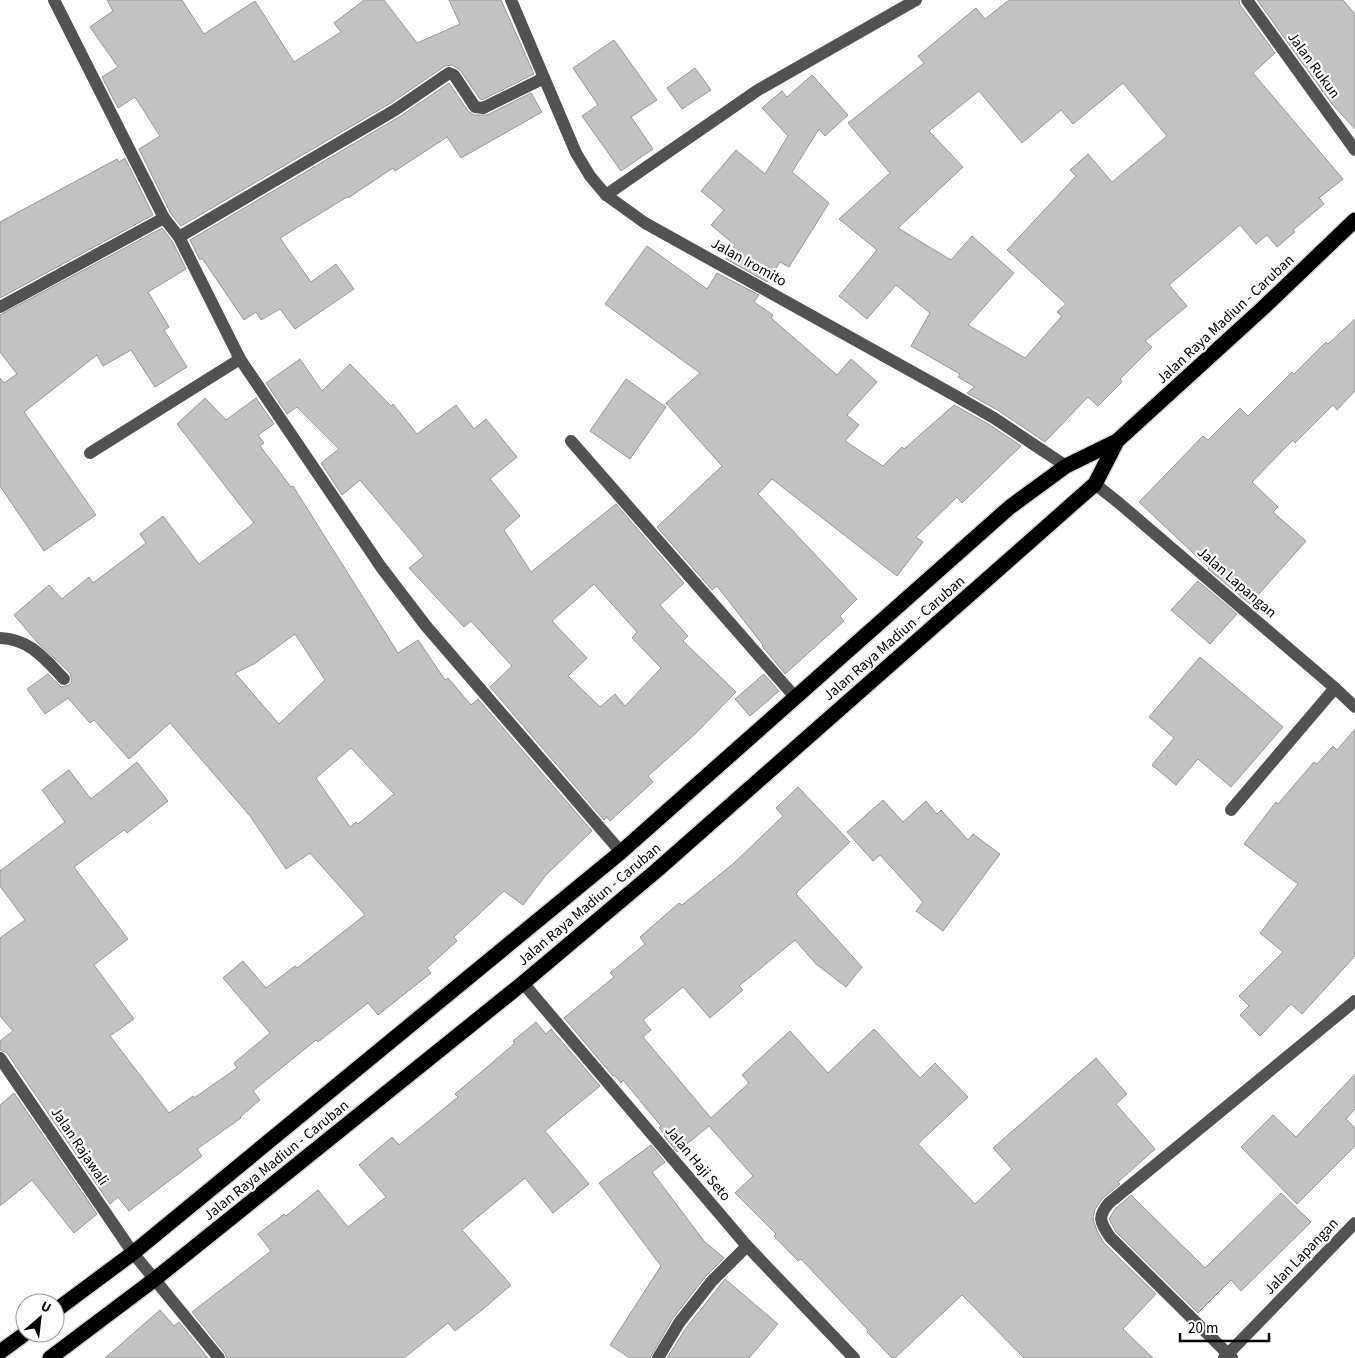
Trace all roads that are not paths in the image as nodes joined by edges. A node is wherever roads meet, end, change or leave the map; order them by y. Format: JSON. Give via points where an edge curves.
{"nodes":[{"id":1,"x":54,"y":0,"type":"edge"},
{"id":2,"x":511,"y":0,"type":"edge"},
{"id":3,"x":916,"y":0,"type":"edge"},
{"id":4,"x":1247,"y":0,"type":"edge"},
{"id":5,"x":544,"y":78,"type":"junction"},
{"id":6,"x":1355,"y":150,"type":"edge"},
{"id":7,"x":606,"y":194,"type":"junction"},
{"id":8,"x":164,"y":218,"type":"junction"},
{"id":9,"x":1355,"y":220,"type":"edge"},
{"id":10,"x":179,"y":237,"type":"junction"},
{"id":11,"x":0,"y":307,"type":"edge"},
{"id":12,"x":240,"y":359,"type":"junction"},
{"id":13,"x":571,"y":441,"type":"dead end"},
{"id":14,"x":1117,"y":442,"type":"junction"},
{"id":15,"x":90,"y":453,"type":"dead end"},
{"id":16,"x":1066,"y":466,"type":"junction"},
{"id":17,"x":1095,"y":484,"type":"junction"},
{"id":18,"x":0,"y":638,"type":"edge"},
{"id":19,"x":64,"y":679,"type":"dead end"},
{"id":20,"x":1335,"y":688,"type":"junction"},
{"id":21,"x":795,"y":697,"type":"junction"},
{"id":22,"x":1355,"y":708,"type":"edge"},
{"id":23,"x":1231,"y":810,"type":"dead end"},
{"id":24,"x":621,"y":852,"type":"junction"},
{"id":25,"x":523,"y":983,"type":"junction"},
{"id":26,"x":1355,"y":1001,"type":"edge"},
{"id":27,"x":0,"y":1058,"type":"edge"},
{"id":28,"x":1355,"y":1223,"type":"edge"},
{"id":29,"x":747,"y":1246,"type":"junction"},
{"id":30,"x":133,"y":1253,"type":"junction"},
{"id":31,"x":155,"y":1279,"type":"junction"},
{"id":32,"x":65,"y":1304,"type":"edge"},
{"id":33,"x":15,"y":1341,"type":"edge"},
{"id":34,"x":0,"y":1352,"type":"edge"},
{"id":35,"x":1228,"y":1357,"type":"edge"},
{"id":36,"x":50,"y":1358,"type":"edge"},
{"id":37,"x":219,"y":1358,"type":"edge"},
{"id":38,"x":658,"y":1358,"type":"edge"},
{"id":39,"x":854,"y":1358,"type":"edge"}],
"edges":[{"from":1,"to":8,"type":"street"},
{"from":2,"to":5,"type":"street","name":"Jalan Iromito"},
{"from":3,"to":7,"type":"street","via":[[758,90]]},
{"from":4,"to":6,"type":"street","name":"Jalan Rukun"},
{"from":5,"to":7,"type":"street","name":"Jalan Iromito","via":[[576,154]]},
{"from":5,"to":10,"type":"street","via":[[482,108],[475,107],[454,75],[449,74],[395,110]]},
{"from":7,"to":16,"type":"street","name":"Jalan Iromito","via":[[645,222],[962,400]]},
{"from":8,"to":10,"type":"street"},
{"from":8,"to":11,"type":"street"},
{"from":9,"to":14,"type":"highway","name":"Jalan Raya Madiun - Caruban"},
{"from":10,"to":12,"type":"street"},
{"from":12,"to":15,"type":"street"},
{"from":12,"to":24,"type":"street","via":[[381,567],[426,626]]},
{"from":13,"to":21,"type":"street"},
{"from":14,"to":16,"type":"highway","name":"Jalan Raya Madiun - Caruban"},
{"from":14,"to":17,"type":"highway","name":"Jalan Raya Madiun - Caruban"},
{"from":16,"to":21,"type":"highway","name":"Jalan Raya Madiun - Caruban","via":[[1010,507]]},
{"from":17,"to":20,"type":"street","name":"Jalan Lapangan"},
{"from":17,"to":25,"type":"highway","name":"Jalan Raya Madiun - Caruban"},
{"from":18,"to":19,"type":"street","via":[[23,642],[33,648]]},
{"from":20,"to":22,"type":"street","name":"Jalan Lapangan"},
{"from":20,"to":23,"type":"street"},
{"from":21,"to":24,"type":"highway","name":"Jalan Raya Madiun - Caruban"},
{"from":24,"to":30,"type":"highway","name":"Jalan Raya Madiun - Caruban"},
{"from":25,"to":29,"type":"street","name":"Jalan Haji Seto"},
{"from":25,"to":31,"type":"highway","name":"Jalan Raya Madiun - Caruban"},
{"from":26,"to":35,"type":"street","via":[[1103,1210],[1102,1226],[1110,1237]]},
{"from":27,"to":30,"type":"street","name":"Jalan Rajawali"},
{"from":28,"to":35,"type":"street","name":"Jalan Lapangan"},
{"from":29,"to":38,"type":"street","via":[[712,1281],[679,1323]]},
{"from":29,"to":39,"type":"street","name":"Jalan Haji Seto"},
{"from":30,"to":31,"type":"street","name":"Jalan Rajawali"},
{"from":30,"to":32,"type":"highway","name":"Jalan Raya Madiun - Caruban"},
{"from":31,"to":36,"type":"highway","name":"Jalan Raya Madiun - Caruban"},
{"from":31,"to":37,"type":"street","name":"Jalan Rajawali"},
{"from":33,"to":34,"type":"highway"}]}
